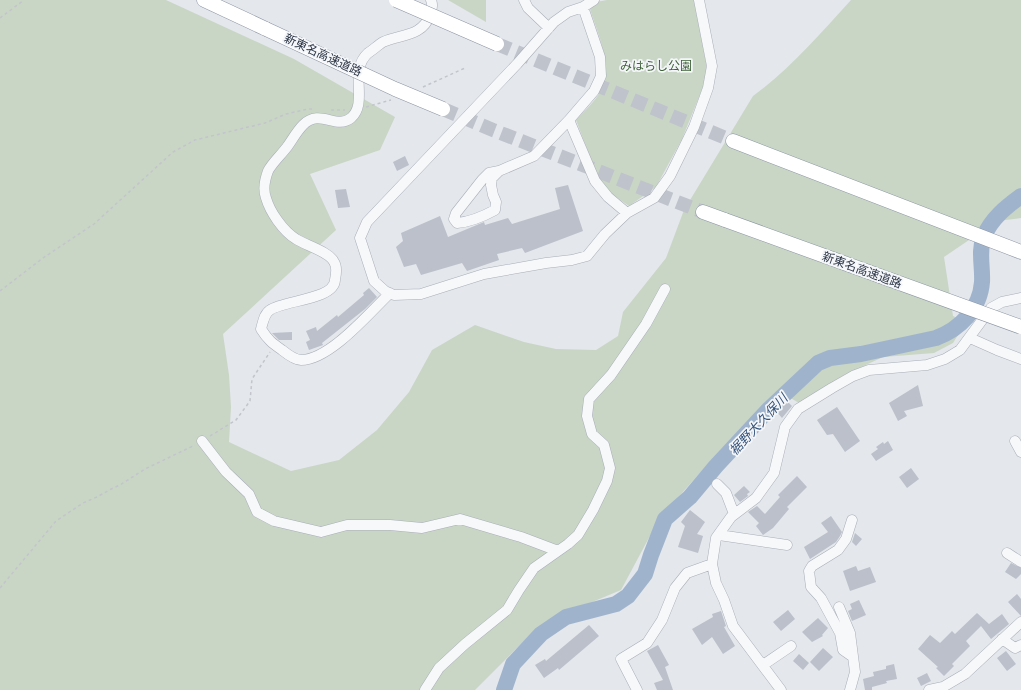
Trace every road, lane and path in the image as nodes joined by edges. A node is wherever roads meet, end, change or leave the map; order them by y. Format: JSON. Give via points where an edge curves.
{"nodes":[{"id":1,"x":24,"y":0,"type":"edge"},
{"id":2,"x":204,"y":0,"type":"edge"},
{"id":3,"x":396,"y":0,"type":"edge"},
{"id":4,"x":431,"y":0,"type":"edge"},
{"id":5,"x":524,"y":0,"type":"edge"},
{"id":6,"x":594,"y":0,"type":"edge"},
{"id":7,"x":699,"y":0,"type":"edge"},
{"id":8,"x":583,"y":7,"type":"junction"},
{"id":9,"x":0,"y":18,"type":"edge"},
{"id":10,"x":549,"y":28,"type":"junction"},
{"id":11,"x":498,"y":44,"type":"tunnel mouth"},
{"id":12,"x":465,"y":68,"type":"dead end"},
{"id":13,"x":420,"y":89,"type":"dead end"},
{"id":14,"x":394,"y":99,"type":"dead end"},
{"id":15,"x":314,"y":109,"type":"dead end"},
{"id":16,"x":443,"y":109,"type":"tunnel mouth"},
{"id":17,"x":326,"y":110,"type":"dead end"},
{"id":18,"x":356,"y":110,"type":"junction"},
{"id":19,"x":570,"y":120,"type":"junction"},
{"id":20,"x":733,"y":141,"type":"tunnel mouth"},
{"id":21,"x":499,"y":171,"type":"junction"},
{"id":22,"x":703,"y":212,"type":"tunnel mouth"},
{"id":23,"x":627,"y":213,"type":"junction"},
{"id":24,"x":1021,"y":252,"type":"edge"},
{"id":25,"x":665,"y":289,"type":"dead end"},
{"id":26,"x":0,"y":291,"type":"edge"},
{"id":27,"x":390,"y":293,"type":"junction"},
{"id":28,"x":1021,"y":298,"type":"edge"},
{"id":29,"x":1021,"y":327,"type":"edge"},
{"id":30,"x":970,"y":338,"type":"junction"},
{"id":31,"x":275,"y":346,"type":"junction"},
{"id":32,"x":1021,"y":359,"type":"edge"},
{"id":33,"x":202,"y":441,"type":"junction"},
{"id":34,"x":1015,"y":441,"type":"dead end"},
{"id":35,"x":1021,"y":452,"type":"edge"},
{"id":36,"x":717,"y":484,"type":"dead end"},
{"id":37,"x":734,"y":514,"type":"junction"},
{"id":38,"x":852,"y":520,"type":"dead end"},
{"id":39,"x":719,"y":535,"type":"junction"},
{"id":40,"x":787,"y":545,"type":"dead end"},
{"id":41,"x":558,"y":551,"type":"junction"},
{"id":42,"x":1007,"y":553,"type":"dead end"},
{"id":43,"x":1021,"y":562,"type":"edge"},
{"id":44,"x":712,"y":564,"type":"junction"},
{"id":45,"x":0,"y":588,"type":"edge"},
{"id":46,"x":839,"y":607,"type":"dead end"},
{"id":47,"x":1021,"y":622,"type":"edge"},
{"id":48,"x":1002,"y":639,"type":"junction"},
{"id":49,"x":1021,"y":645,"type":"edge"},
{"id":50,"x":791,"y":646,"type":"dead end"},
{"id":51,"x":853,"y":657,"type":"junction"},
{"id":52,"x":762,"y":665,"type":"junction"},
{"id":53,"x":426,"y":690,"type":"edge"},
{"id":54,"x":637,"y":690,"type":"edge"},
{"id":55,"x":781,"y":690,"type":"edge"},
{"id":56,"x":850,"y":690,"type":"edge"},
{"id":57,"x":928,"y":690,"type":"edge"}],
"edges":[{"from":1,"to":9,"type":"path"},
{"from":2,"to":16,"type":"highway","name":"新東名高速道路","bridge":true},
{"from":3,"to":11,"type":"highway","bridge":true},
{"from":4,"to":18,"type":"street","via":[[432,11],[429,19],[417,32],[383,42],[364,57],[360,63],[358,76],[359,98]]},
{"from":5,"to":10,"type":"street","via":[[528,8]]},
{"from":6,"to":8,"type":"street"},
{"from":7,"to":23,"type":"street","via":[[712,66],[708,88],[694,127],[670,176],[654,198]]},
{"from":8,"to":10,"type":"street","via":[[568,12]]},
{"from":8,"to":19,"type":"street","via":[[600,57],[601,76],[594,91]]},
{"from":10,"to":27,"type":"street","via":[[366,222],[360,238],[374,281]]},
{"from":12,"to":13,"type":"path"},
{"from":14,"to":18,"type":"path"},
{"from":15,"to":26,"type":"path","via":[[308,108],[265,123],[195,140],[173,152],[94,224]]},
{"from":17,"to":18,"type":"path"},
{"from":18,"to":31,"type":"street","via":[[350,119],[342,122],[322,117],[303,124],[269,170],[265,181],[265,197],[280,224],[294,238],[328,256],[334,262],[336,271],[335,282],[328,291],[317,297],[280,305],[268,311],[263,318],[261,329],[268,341]]},
{"from":19,"to":21,"type":"street","via":[[534,156]]},
{"from":19,"to":23,"type":"street","via":[[595,181],[608,197]]},
{"from":20,"to":24,"type":"highway"},
{"from":21,"to":21,"type":"street","via":[[489,174],[482,180],[456,213],[454,219],[457,223],[495,210],[496,202],[491,185],[492,178]]},
{"from":22,"to":29,"type":"highway","name":"新東名高速道路","bridge":true},
{"from":23,"to":27,"type":"street","via":[[587,256],[484,274],[421,294]]},
{"from":25,"to":41,"type":"street","via":[[646,324],[611,375],[589,399],[587,416],[592,434],[604,445],[610,468],[594,510],[578,535]]},
{"from":27,"to":31,"type":"street","via":[[342,340],[313,358],[300,360]]},
{"from":28,"to":30,"type":"street","via":[[1002,302],[991,308]]},
{"from":30,"to":32,"type":"street"},
{"from":30,"to":37,"type":"street","via":[[960,350],[945,359],[927,365],[869,370],[832,388],[798,409],[785,427],[774,473],[756,498]]},
{"from":31,"to":33,"type":"path","via":[[252,379],[250,401],[236,420]]},
{"from":33,"to":41,"type":"street","via":[[226,472],[249,494],[257,512],[274,521],[321,532],[347,526],[390,525],[422,528],[460,519]]},
{"from":33,"to":45,"type":"path","via":[[83,502],[56,521]]},
{"from":34,"to":35,"type":"street"},
{"from":36,"to":37,"type":"street","via":[[726,493]]},
{"from":37,"to":39,"type":"street"},
{"from":38,"to":51,"type":"street","via":[[846,539],[838,550],[812,566],[809,571],[811,587],[821,598],[840,633],[843,650]]},
{"from":39,"to":40,"type":"street"},
{"from":39,"to":44,"type":"street","via":[[716,538]]},
{"from":41,"to":53,"type":"street","via":[[534,568],[507,610],[464,644],[439,668]]},
{"from":42,"to":43,"type":"street"},
{"from":44,"to":52,"type":"street","via":[[716,583],[733,626]]},
{"from":44,"to":54,"type":"street","via":[[687,573],[675,588],[662,620],[647,643],[622,659]]},
{"from":46,"to":51,"type":"street","via":[[850,633]]},
{"from":47,"to":48,"type":"street"},
{"from":48,"to":49,"type":"street","via":[[1015,648]]},
{"from":48,"to":57,"type":"street","via":[[965,674],[943,687]]},
{"from":50,"to":52,"type":"street"},
{"from":51,"to":56,"type":"street","via":[[855,672]]},
{"from":52,"to":55,"type":"street"}]}
